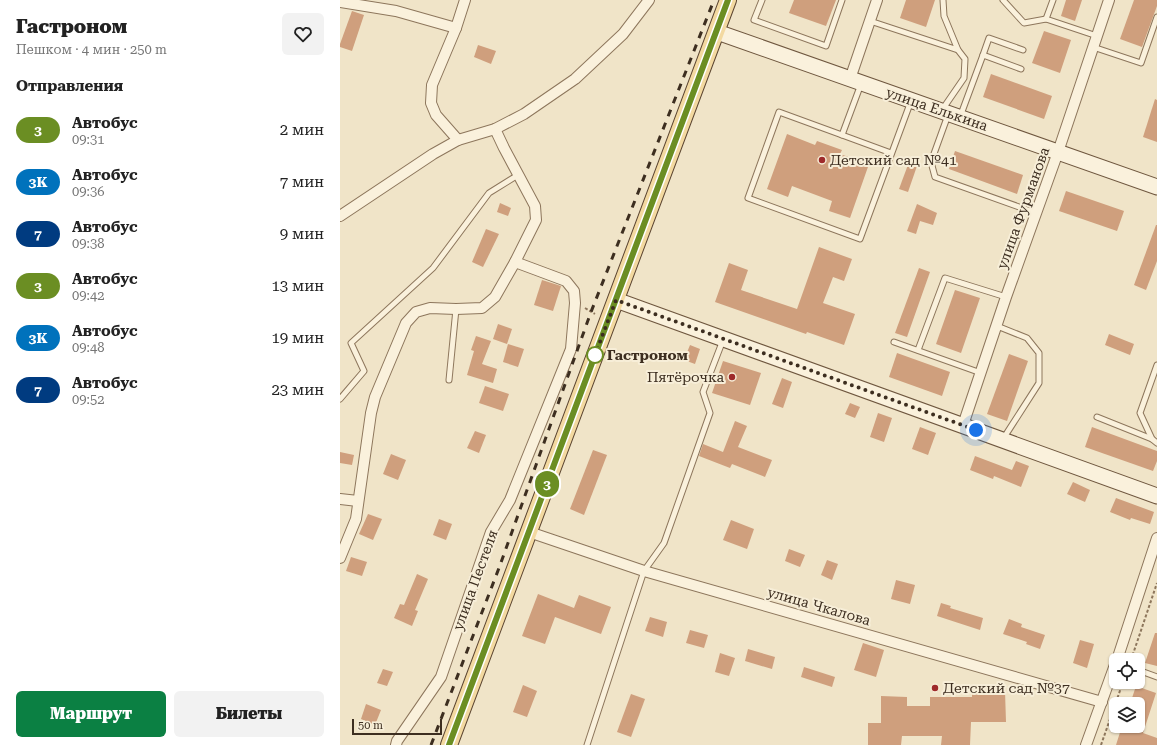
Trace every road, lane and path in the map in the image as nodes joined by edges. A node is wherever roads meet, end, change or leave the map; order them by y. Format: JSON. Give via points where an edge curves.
{"nodes":[{"id":1,"x":465,"y":0,"type":"edge"},
{"id":2,"x":649,"y":0,"type":"edge"},
{"id":3,"x":728,"y":0,"type":"edge"},
{"id":4,"x":762,"y":0,"type":"edge"},
{"id":5,"x":842,"y":0,"type":"edge"},
{"id":6,"x":877,"y":0,"type":"edge"},
{"id":7,"x":942,"y":0,"type":"edge"},
{"id":8,"x":1003,"y":0,"type":"edge"},
{"id":9,"x":1053,"y":0,"type":"edge"},
{"id":10,"x":1110,"y":0,"type":"edge"},
{"id":11,"x":340,"y":2,"type":"edge"},
{"id":12,"x":1157,"y":17,"type":"edge"},
{"id":13,"x":1046,"y":19,"type":"junction"},
{"id":14,"x":870,"y":21,"type":"junction"},
{"id":15,"x":456,"y":28,"type":"junction"},
{"id":16,"x":717,"y":32,"type":"junction"},
{"id":17,"x":1097,"y":36,"type":"junction"},
{"id":18,"x":1093,"y":47,"type":"junction"},
{"id":19,"x":958,"y":50,"type":"junction"},
{"id":20,"x":1023,"y":50,"type":"dead end"},
{"id":21,"x":983,"y":54,"type":"junction"},
{"id":22,"x":1021,"y":69,"type":"dead end"},
{"id":23,"x":855,"y":81,"type":"junction"},
{"id":24,"x":911,"y":100,"type":"junction"},
{"id":25,"x":950,"y":114,"type":"junction"},
{"id":26,"x":494,"y":129,"type":"junction"},
{"id":27,"x":842,"y":135,"type":"junction"},
{"id":28,"x":458,"y":140,"type":"junction"},
{"id":29,"x":1058,"y":152,"type":"junction"},
{"id":30,"x":891,"y":153,"type":"junction"},
{"id":31,"x":518,"y":175,"type":"junction"},
{"id":32,"x":1157,"y":187,"type":"edge"},
{"id":33,"x":1036,"y":213,"type":"junction"},
{"id":34,"x":340,"y":216,"type":"edge"},
{"id":35,"x":515,"y":262,"type":"junction"},
{"id":36,"x":1006,"y":297,"type":"junction"},
{"id":37,"x":616,"y":300,"type":"junction"},
{"id":38,"x":575,"y":303,"type":"junction"},
{"id":39,"x":456,"y":309,"type":"junction"},
{"id":40,"x":608,"y":320,"type":"junction"},
{"id":41,"x":997,"y":326,"type":"junction"},
{"id":42,"x":723,"y":339,"type":"junction"},
{"id":43,"x":894,"y":342,"type":"dead end"},
{"id":44,"x":918,"y":350,"type":"junction"},
{"id":45,"x":1157,"y":365,"type":"edge"},
{"id":46,"x":981,"y":373,"type":"junction"},
{"id":47,"x":449,"y":380,"type":"dead end"},
{"id":48,"x":340,"y":400,"type":"edge"},
{"id":49,"x":1097,"y":417,"type":"dead end"},
{"id":50,"x":964,"y":425,"type":"junction"},
{"id":51,"x":1152,"y":439,"type":"junction"},
{"id":52,"x":1002,"y":440,"type":"junction"},
{"id":53,"x":1157,"y":443,"type":"edge"},
{"id":54,"x":1157,"y":496,"type":"edge"},
{"id":55,"x":340,"y":499,"type":"edge"},
{"id":56,"x":358,"y":501,"type":"junction"},
{"id":57,"x":529,"y":532,"type":"junction"},
{"id":58,"x":1157,"y":538,"type":"edge"},
{"id":59,"x":1154,"y":557,"type":"edge"},
{"id":60,"x":340,"y":558,"type":"edge"},
{"id":61,"x":644,"y":571,"type":"junction"},
{"id":62,"x":1157,"y":583,"type":"edge"},
{"id":63,"x":1119,"y":653,"type":"edge"},
{"id":64,"x":1133,"y":653,"type":"edge"},
{"id":65,"x":1145,"y":673,"type":"edge"},
{"id":66,"x":1157,"y":677,"type":"edge"},
{"id":67,"x":1109,"y":682,"type":"edge"},
{"id":68,"x":1121,"y":689,"type":"edge"},
{"id":69,"x":1102,"y":702,"type":"junction"},
{"id":70,"x":396,"y":745,"type":"edge"},
{"id":71,"x":449,"y":745,"type":"edge"},
{"id":72,"x":587,"y":745,"type":"edge"},
{"id":73,"x":1086,"y":745,"type":"edge"},
{"id":74,"x":1101,"y":745,"type":"edge"}],
"edges":[{"from":1,"to":15,"type":"street"},
{"from":2,"to":26,"type":"street","via":[[623,34],[575,79],[524,114]]},
{"from":3,"to":16,"type":"main road"},
{"from":4,"to":5,"type":"lane","via":[[754,20],[826,46]]},
{"from":6,"to":14,"type":"street"},
{"from":7,"to":19,"type":"lane","via":[[944,16]]},
{"from":8,"to":13,"type":"lane","via":[[1024,23]]},
{"from":9,"to":13,"type":"lane"},
{"from":10,"to":17,"type":"street","name":"улица Фурманова"},
{"from":11,"to":15,"type":"street","via":[[396,10]]},
{"from":12,"to":18,"type":"lane","via":[[1141,63]]},
{"from":13,"to":17,"type":"lane"},
{"from":14,"to":19,"type":"lane"},
{"from":14,"to":23,"type":"street"},
{"from":15,"to":28,"type":"street","via":[[432,85],[431,103],[436,115]]},
{"from":16,"to":23,"type":"street","name":"улица Елькина"},
{"from":16,"to":37,"type":"main road"},
{"from":17,"to":18,"type":"street","name":"улица Фурманова"},
{"from":18,"to":29,"type":"street","name":"улица Фурманова"},
{"from":19,"to":25,"type":"lane","via":[[965,59],[964,78]]},
{"from":20,"to":21,"type":"lane","via":[[989,38]]},
{"from":21,"to":22,"type":"lane"},
{"from":21,"to":25,"type":"lane"},
{"from":23,"to":24,"type":"street","name":"улица Елькина"},
{"from":23,"to":27,"type":"lane"},
{"from":24,"to":25,"type":"street","name":"улица Елькина"},
{"from":24,"to":30,"type":"lane"},
{"from":25,"to":29,"type":"street","name":"улица Елькина"},
{"from":25,"to":33,"type":"lane","via":[[931,162],[934,177]]},
{"from":26,"to":28,"type":"street"},
{"from":26,"to":31,"type":"street"},
{"from":27,"to":30,"type":"lane"},
{"from":27,"to":30,"type":"lane","via":[[780,112],[748,198],[860,239]]},
{"from":28,"to":34,"type":"street","via":[[432,154]]},
{"from":29,"to":32,"type":"street","name":"улица Елькина"},
{"from":29,"to":33,"type":"street","name":"улица Фурманова"},
{"from":31,"to":35,"type":"street","via":[[535,206],[536,220]]},
{"from":31,"to":48,"type":"lane","via":[[489,193],[432,268],[351,343],[364,371]]},
{"from":33,"to":36,"type":"street","name":"улица Фурманова"},
{"from":35,"to":38,"type":"street","name":"улица Пестеля","via":[[566,281],[574,291]]},
{"from":35,"to":39,"type":"street","via":[[495,297],[482,308]]},
{"from":36,"to":41,"type":"street","name":"улица Фурманова"},
{"from":36,"to":44,"type":"lane","via":[[945,278]]},
{"from":37,"to":40,"type":"main road"},
{"from":37,"to":42,"type":"street"},
{"from":38,"to":40,"type":"path"},
{"from":38,"to":70,"type":"street","name":"улица Пестеля","via":[[571,349],[510,500],[491,532],[441,677]]},
{"from":39,"to":47,"type":"lane"},
{"from":39,"to":56,"type":"street","via":[[430,308],[416,312],[406,323],[375,397]]},
{"from":40,"to":57,"type":"main road"},
{"from":41,"to":46,"type":"street","name":"улица Фурманова"},
{"from":41,"to":52,"type":"lane","via":[[1027,338],[1039,353],[1039,383]]},
{"from":42,"to":50,"type":"street"},
{"from":42,"to":61,"type":"lane","via":[[703,392],[710,413],[664,543]]},
{"from":43,"to":44,"type":"lane"},
{"from":44,"to":46,"type":"lane"},
{"from":45,"to":51,"type":"lane","via":[[1140,413]]},
{"from":46,"to":50,"type":"street","name":"улица Фурманова"},
{"from":49,"to":51,"type":"lane"},
{"from":50,"to":52,"type":"street"},
{"from":51,"to":53,"type":"lane"},
{"from":52,"to":54,"type":"street"},
{"from":55,"to":56,"type":"street"},
{"from":56,"to":60,"type":"street","via":[[356,519]]},
{"from":57,"to":61,"type":"street","name":"улица Чкалова"},
{"from":57,"to":71,"type":"main road"},
{"from":58,"to":59,"type":"street"},
{"from":59,"to":63,"type":"street"},
{"from":61,"to":69,"type":"street","name":"улица Чкалова"},
{"from":61,"to":72,"type":"lane"},
{"from":62,"to":64,"type":"path"},
{"from":65,"to":66,"type":"lane"},
{"from":67,"to":69,"type":"street"},
{"from":68,"to":74,"type":"path"},
{"from":69,"to":73,"type":"street"}]}
